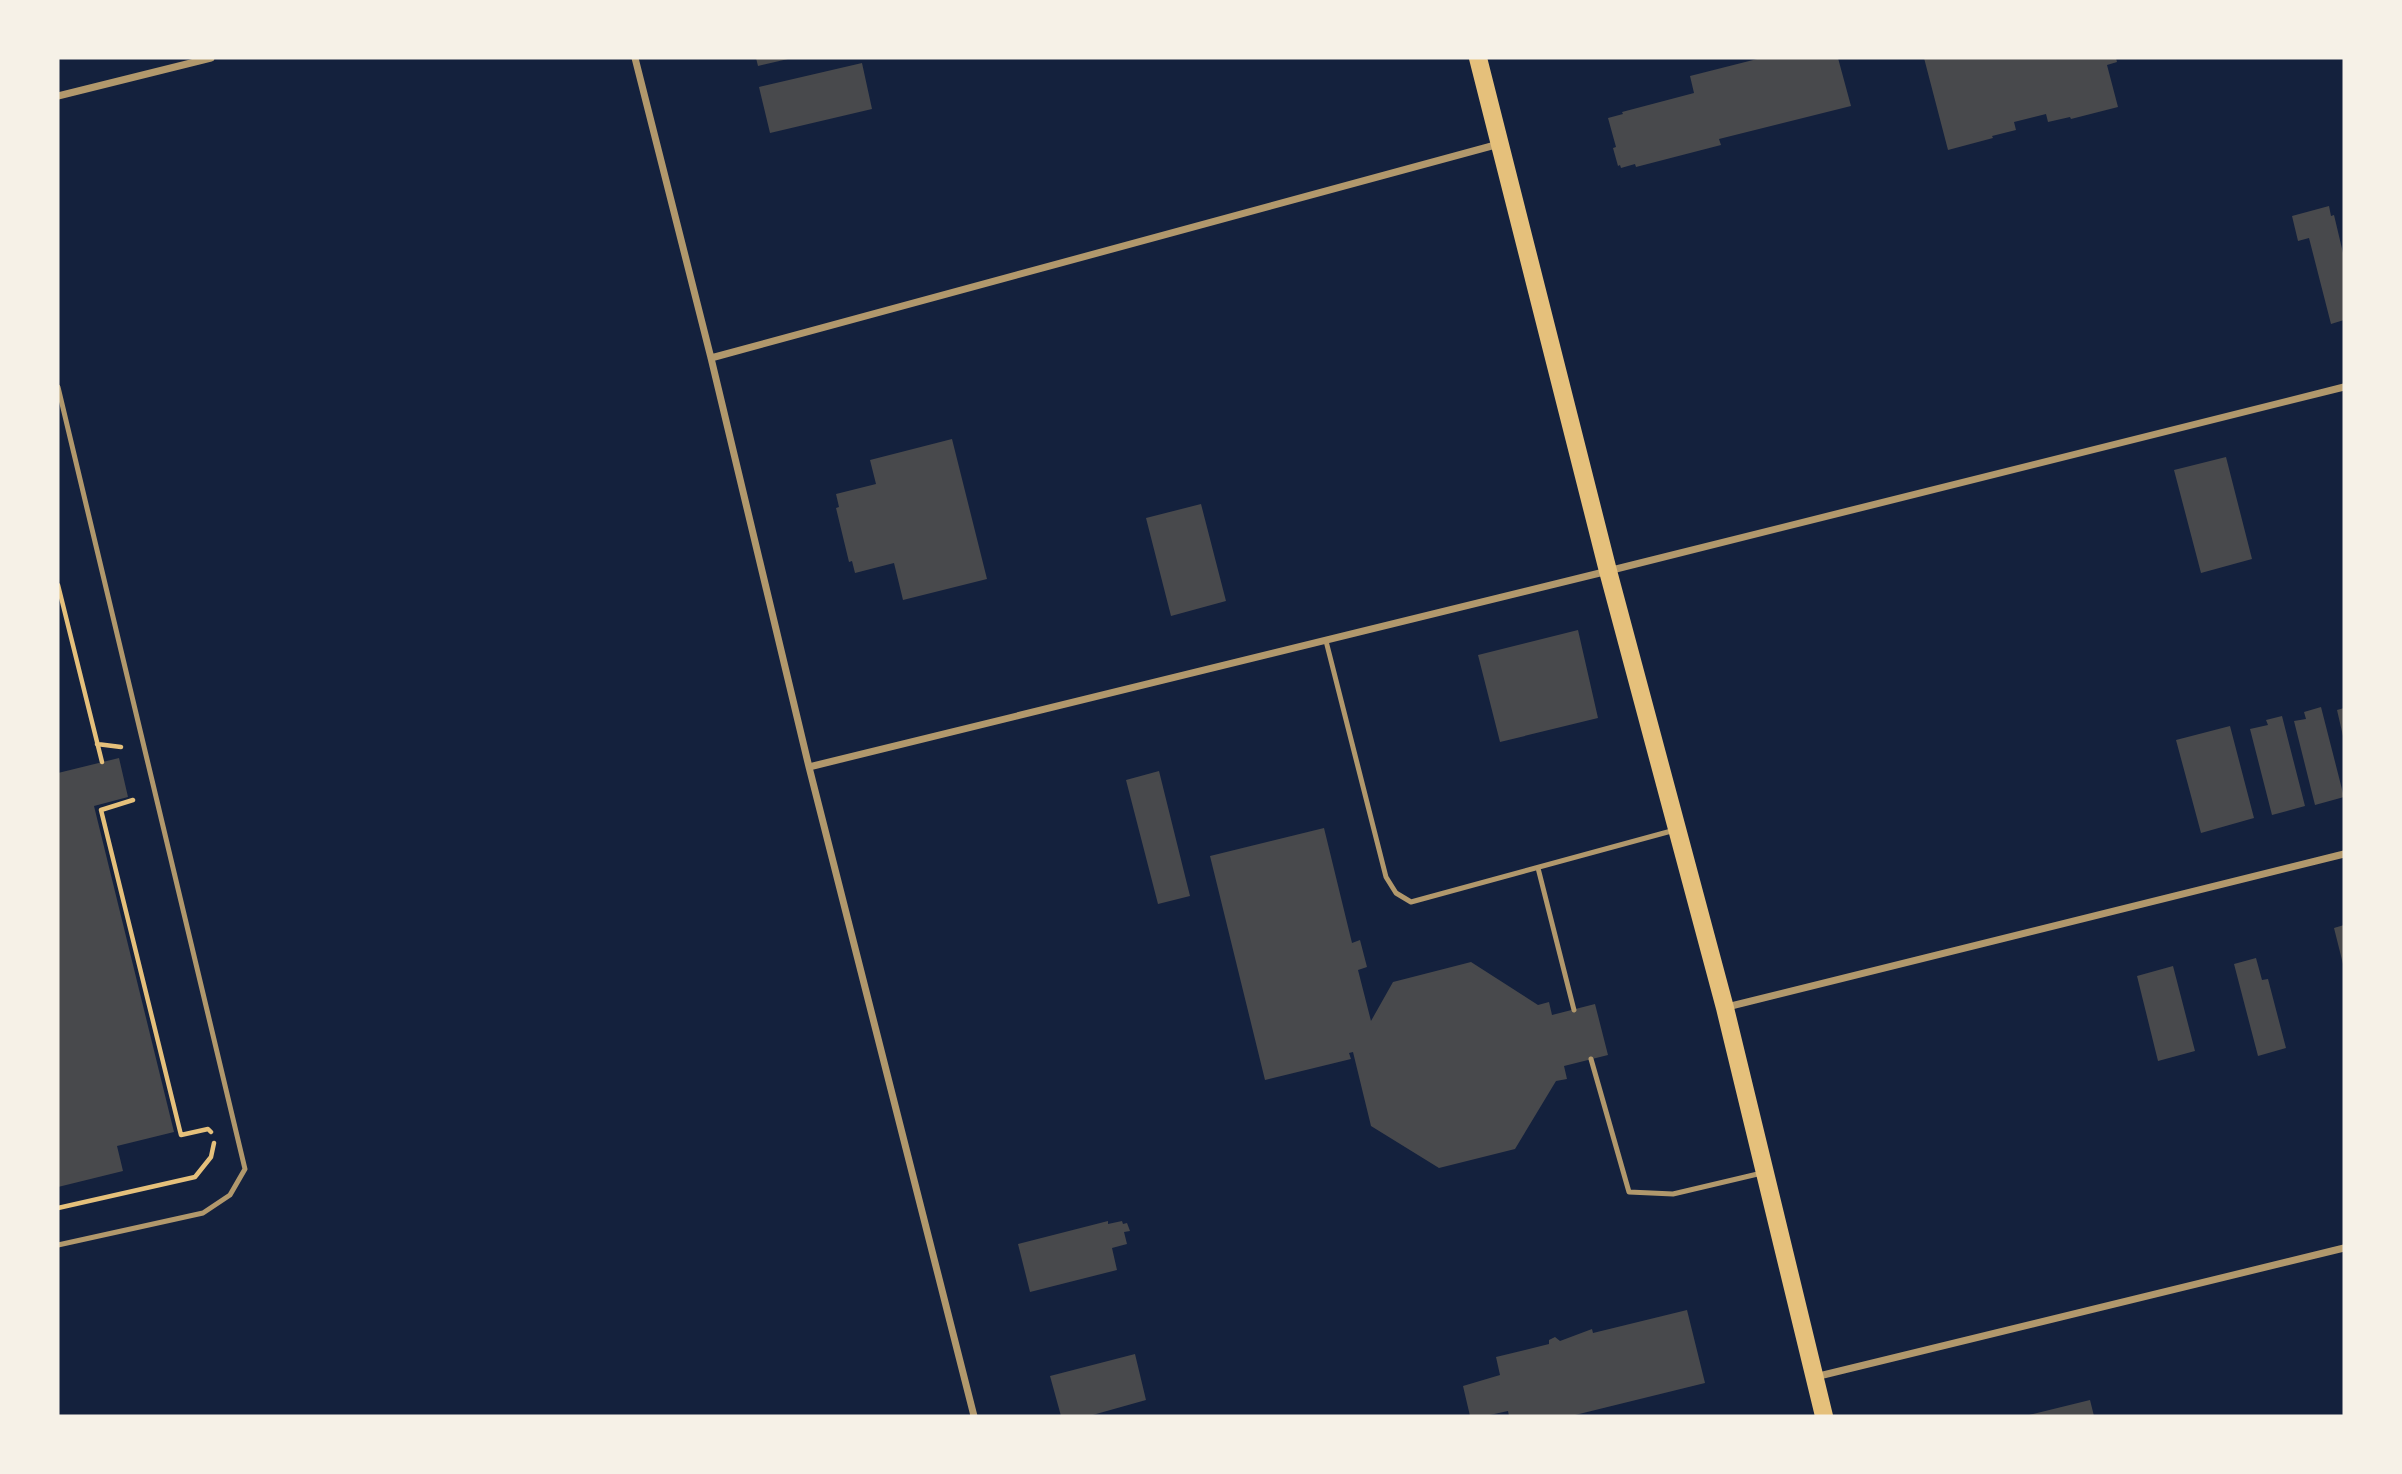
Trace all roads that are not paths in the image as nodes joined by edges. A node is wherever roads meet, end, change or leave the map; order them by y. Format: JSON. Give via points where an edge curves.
{"nodes":[{"id":1,"x":211,"y":58,"type":"edge"},
{"id":2,"x":635,"y":58,"type":"edge"},
{"id":3,"x":1478,"y":58,"type":"edge"},
{"id":4,"x":58,"y":96,"type":"edge"},
{"id":5,"x":1500,"y":144,"type":"junction"},
{"id":6,"x":711,"y":358,"type":"junction"},
{"id":7,"x":58,"y":387,"type":"edge"},
{"id":8,"x":2344,"y":387,"type":"edge"},
{"id":9,"x":1608,"y":571,"type":"junction"},
{"id":10,"x":1326,"y":641,"type":"junction"},
{"id":11,"x":809,"y":767,"type":"junction"},
{"id":12,"x":1678,"y":830,"type":"junction"},
{"id":13,"x":2344,"y":854,"type":"edge"},
{"id":14,"x":1538,"y":868,"type":"junction"},
{"id":15,"x":1726,"y":1007,"type":"junction"},
{"id":16,"x":1574,"y":1010,"type":"dead end"},
{"id":17,"x":1591,"y":1059,"type":"dead end"},
{"id":18,"x":1765,"y":1172,"type":"junction"},
{"id":19,"x":58,"y":1245,"type":"edge"},
{"id":20,"x":2344,"y":1248,"type":"edge"},
{"id":21,"x":1815,"y":1377,"type":"junction"},
{"id":22,"x":974,"y":1416,"type":"edge"},
{"id":23,"x":1824,"y":1416,"type":"edge"}],
"edges":[{"from":1,"to":4,"type":"street"},
{"from":2,"to":6,"type":"street"},
{"from":3,"to":5,"type":"main road"},
{"from":5,"to":6,"type":"street"},
{"from":5,"to":9,"type":"main road"},
{"from":6,"to":11,"type":"street"},
{"from":7,"to":19,"type":"lane","via":[[245,1169],[230,1195],[203,1213]]},
{"from":8,"to":9,"type":"street"},
{"from":9,"to":10,"type":"street"},
{"from":9,"to":12,"type":"main road"},
{"from":10,"to":11,"type":"street"},
{"from":10,"to":14,"type":"lane","via":[[1386,877],[1396,893],[1411,902]]},
{"from":11,"to":22,"type":"street"},
{"from":12,"to":14,"type":"lane"},
{"from":12,"to":15,"type":"main road"},
{"from":13,"to":15,"type":"street"},
{"from":14,"to":16,"type":"lane"},
{"from":15,"to":18,"type":"main road"},
{"from":17,"to":18,"type":"lane","via":[[1629,1192],[1674,1194]]},
{"from":18,"to":21,"type":"main road"},
{"from":20,"to":21,"type":"street"},
{"from":21,"to":23,"type":"main road"}]}
